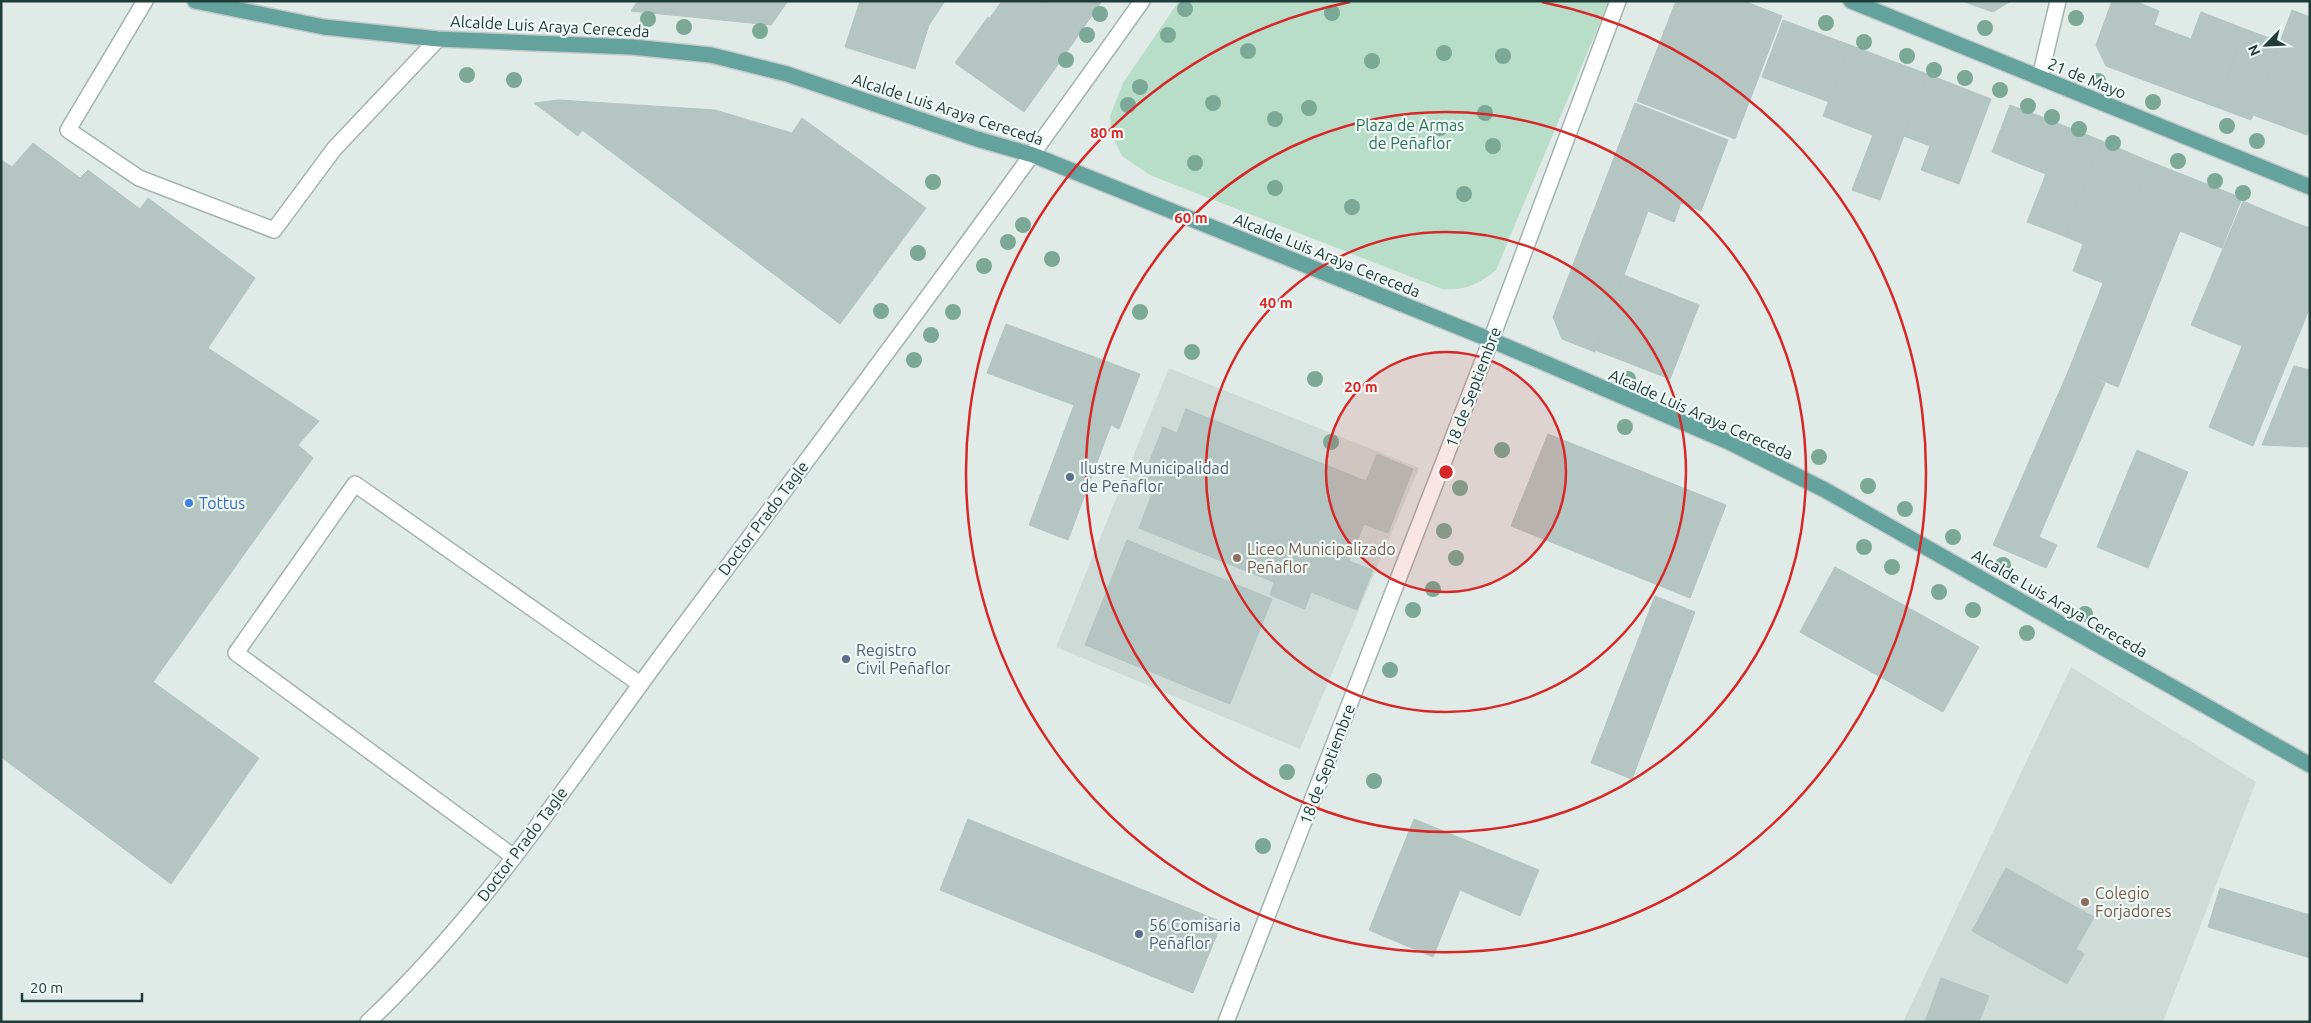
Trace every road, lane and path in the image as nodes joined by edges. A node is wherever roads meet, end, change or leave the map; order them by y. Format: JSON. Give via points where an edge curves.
{"nodes":[{"id":1,"x":145,"y":1,"type":"edge"},
{"id":2,"x":195,"y":1,"type":"edge"},
{"id":3,"x":1142,"y":1,"type":"edge"},
{"id":4,"x":1618,"y":1,"type":"edge"},
{"id":5,"x":1851,"y":1,"type":"edge"},
{"id":6,"x":2058,"y":1,"type":"edge"},
{"id":7,"x":438,"y":39,"type":"junction"},
{"id":8,"x":2040,"y":77,"type":"junction"},
{"id":9,"x":1033,"y":154,"type":"junction"},
{"id":10,"x":2310,"y":187,"type":"edge"},
{"id":11,"x":1491,"y":340,"type":"junction"},
{"id":12,"x":640,"y":684,"type":"junction"},
{"id":13,"x":2310,"y":765,"type":"edge"},
{"id":14,"x":514,"y":857,"type":"junction"},
{"id":15,"x":368,"y":1022,"type":"edge"},
{"id":16,"x":1226,"y":1022,"type":"edge"}],
"edges":[{"from":1,"to":7,"type":"street","via":[[68,130],[139,178],[274,230],[334,149]]},
{"from":2,"to":7,"type":"main road","name":"Alcalde Luis Araya Cereceda","via":[[324,27]]},
{"from":3,"to":9,"type":"street","name":"Doctor Prado Tagle"},
{"from":4,"to":11,"type":"street","name":"18 de Septiembre"},
{"from":5,"to":8,"type":"main road","name":"21 de Mayo"},
{"from":6,"to":8,"type":"street"},
{"from":7,"to":9,"type":"main road","name":"Alcalde Luis Araya Cereceda","via":[[632,46],[711,55],[787,74],[977,139]]},
{"from":8,"to":10,"type":"main road","name":"21 de Mayo"},
{"from":9,"to":11,"type":"main road","name":"Alcalde Luis Araya Cereceda"},
{"from":9,"to":12,"type":"street","name":"Doctor Prado Tagle"},
{"from":11,"to":13,"type":"main road","name":"Alcalde Luis Araya Cereceda","via":[[1729,442],[1825,490]]},
{"from":11,"to":16,"type":"street","name":"18 de Septiembre"},
{"from":12,"to":14,"type":"street","name":"Doctor Prado Tagle"},
{"from":12,"to":14,"type":"street","via":[[355,484],[236,653]]},
{"from":14,"to":15,"type":"street","name":"Doctor Prado Tagle","via":[[442,946]]}]}
